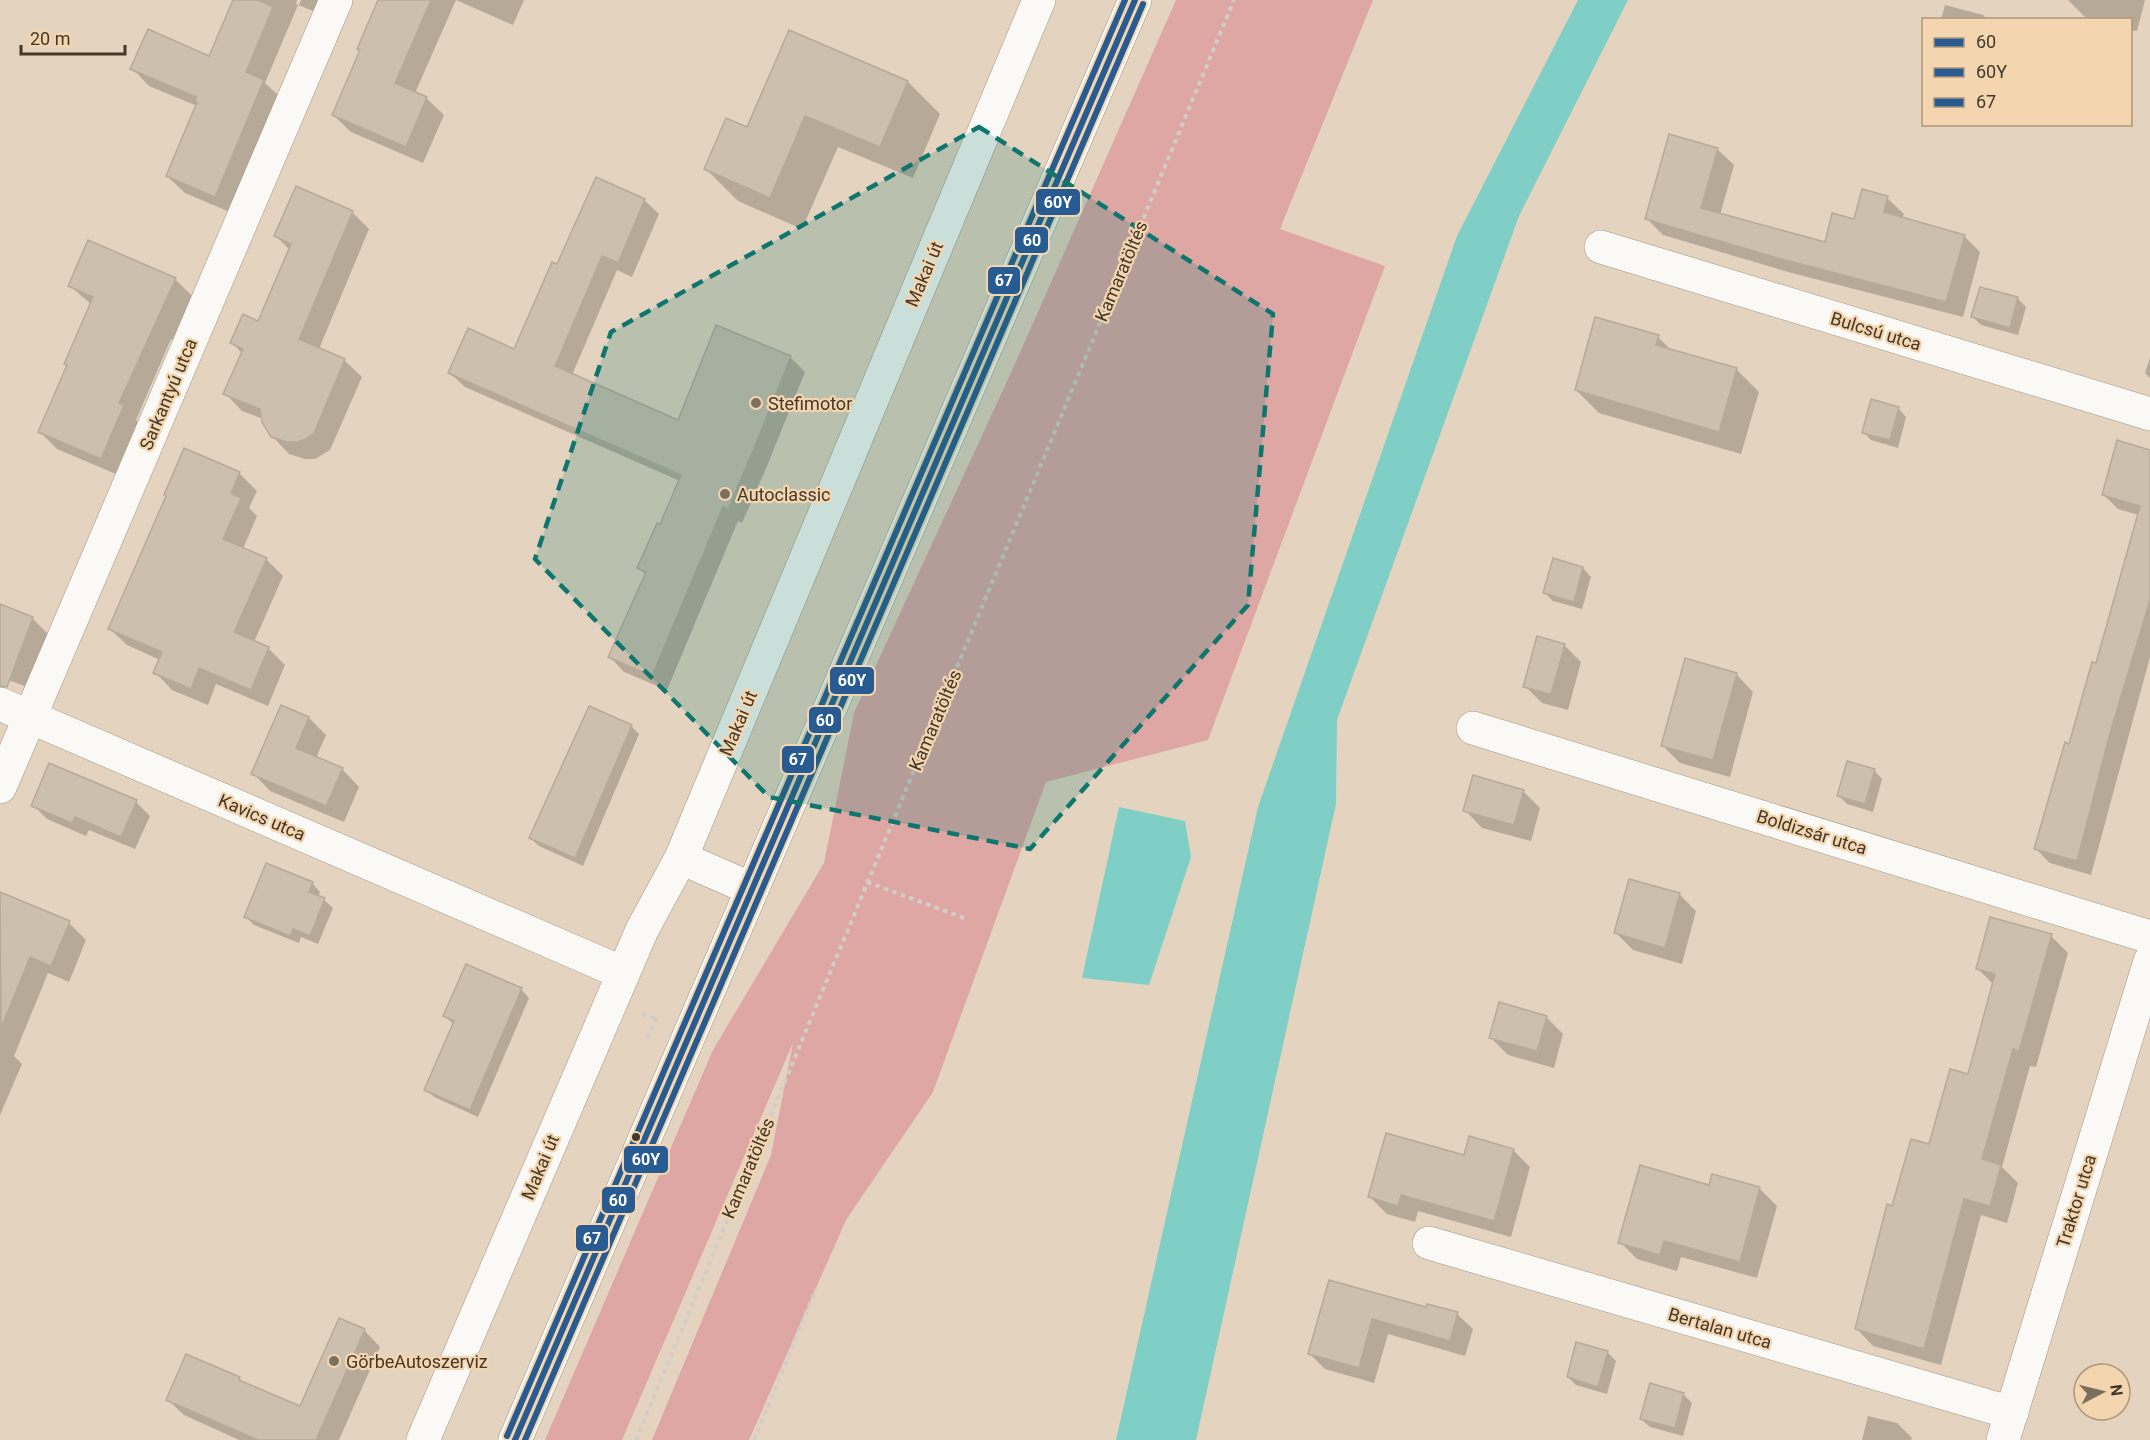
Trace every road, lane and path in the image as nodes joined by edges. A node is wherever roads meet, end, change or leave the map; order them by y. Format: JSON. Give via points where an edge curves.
{"nodes":[{"id":1,"x":336,"y":0,"type":"edge"},
{"id":2,"x":1039,"y":0,"type":"edge"},
{"id":3,"x":1135,"y":0,"type":"edge"},
{"id":4,"x":1234,"y":0,"type":"edge"},
{"id":5,"x":1601,"y":247,"type":"dead end"},
{"id":6,"x":2150,"y":414,"type":"edge"},
{"id":7,"x":0,"y":704,"type":"edge"},
{"id":8,"x":30,"y":717,"type":"junction"},
{"id":9,"x":1473,"y":728,"type":"dead end"},
{"id":10,"x":0,"y":787,"type":"edge"},
{"id":11,"x":681,"y":858,"type":"junction"},
{"id":12,"x":867,"y":882,"type":"junction"},
{"id":13,"x":752,"y":889,"type":"junction"},
{"id":14,"x":964,"y":918,"type":"dead end"},
{"id":15,"x":2150,"y":937,"type":"edge"},
{"id":16,"x":2150,"y":962,"type":"edge"},
{"id":17,"x":623,"y":973,"type":"junction"},
{"id":18,"x":1429,"y":1243,"type":"dead end"},
{"id":19,"x":816,"y":1289,"type":"dead end"},
{"id":20,"x":2007,"y":1426,"type":"edge"},
{"id":21,"x":423,"y":1440,"type":"edge"},
{"id":22,"x":514,"y":1440,"type":"edge"},
{"id":23,"x":636,"y":1440,"type":"edge"},
{"id":24,"x":754,"y":1440,"type":"edge"}],
"edges":[{"from":1,"to":8,"type":"street","name":"Sarkantyú utca"},
{"from":2,"to":11,"type":"street","name":"Makai út"},
{"from":3,"to":13,"type":"street"},
{"from":4,"to":12,"type":"path","name":"Kamaratöltés"},
{"from":5,"to":6,"type":"street","name":"Bulcsú utca"},
{"from":7,"to":8,"type":"street","name":"Kavics utca"},
{"from":8,"to":10,"type":"street","name":"Sarkantyú utca"},
{"from":8,"to":17,"type":"street","name":"Kavics utca"},
{"from":9,"to":15,"type":"street","name":"Boldizsár utca"},
{"from":11,"to":13,"type":"street"},
{"from":11,"to":17,"type":"street","name":"Makai út"},
{"from":12,"to":14,"type":"path"},
{"from":12,"to":23,"type":"path","name":"Kamaratöltés"},
{"from":13,"to":22,"type":"street"},
{"from":16,"to":20,"type":"street","name":"Traktor utca"},
{"from":17,"to":21,"type":"street","name":"Makai út"},
{"from":18,"to":20,"type":"street","name":"Bertalan utca"},
{"from":19,"to":24,"type":"path"}]}
